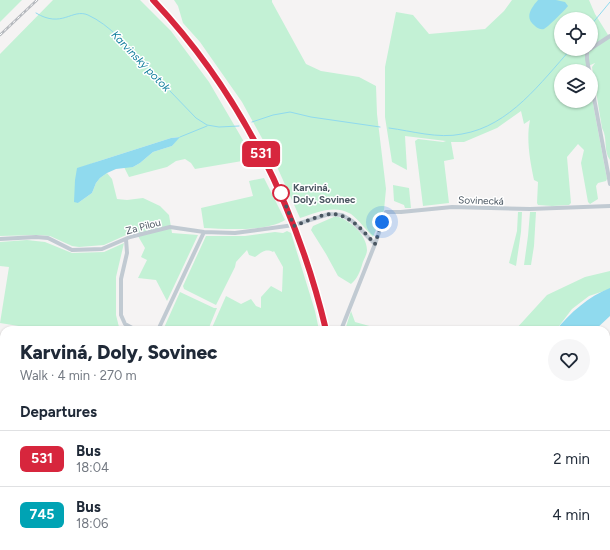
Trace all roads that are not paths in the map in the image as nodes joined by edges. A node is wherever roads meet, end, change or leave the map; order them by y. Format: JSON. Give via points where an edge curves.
{"nodes":[{"id":1,"x":153,"y":0,"type":"edge"},
{"id":2,"x":610,"y":36,"type":"edge"},
{"id":3,"x":588,"y":64,"type":"edge"},
{"id":4,"x":596,"y":108,"type":"edge"},
{"id":5,"x":610,"y":184,"type":"edge"},
{"id":6,"x":610,"y":206,"type":"edge"},
{"id":7,"x":294,"y":226,"type":"junction"},
{"id":8,"x":204,"y":232,"type":"junction"},
{"id":9,"x":0,"y":239,"type":"edge"},
{"id":10,"x":126,"y":239,"type":"junction"},
{"id":11,"x":375,"y":244,"type":"junction"},
{"id":12,"x":129,"y":326,"type":"edge"},
{"id":13,"x":160,"y":326,"type":"edge"},
{"id":14,"x":325,"y":326,"type":"edge"},
{"id":15,"x":343,"y":326,"type":"edge"}],
"edges":[{"from":1,"to":7,"type":"main road","via":[[187,39],[238,112],[279,188]]},
{"from":2,"to":3,"type":"street","via":[[588,52]]},
{"from":4,"to":5,"type":"street"},
{"from":6,"to":11,"type":"street","name":"Sovinecká","via":[[530,209],[452,207],[386,212]]},
{"from":7,"to":8,"type":"street","name":"Za Pilou","via":[[235,233]]},
{"from":7,"to":11,"type":"street","via":[[329,214],[342,216],[352,221]]},
{"from":7,"to":14,"type":"main road","via":[[313,280]]},
{"from":8,"to":10,"type":"street","name":"Za Pilou","via":[[170,227]]},
{"from":8,"to":13,"type":"street"},
{"from":9,"to":10,"type":"street","name":"Za Pilou","via":[[48,238],[72,250],[102,249]]},
{"from":10,"to":12,"type":"street","via":[[127,252],[120,279],[121,315]]},
{"from":11,"to":15,"type":"street","name":"Sovinecká"}]}
